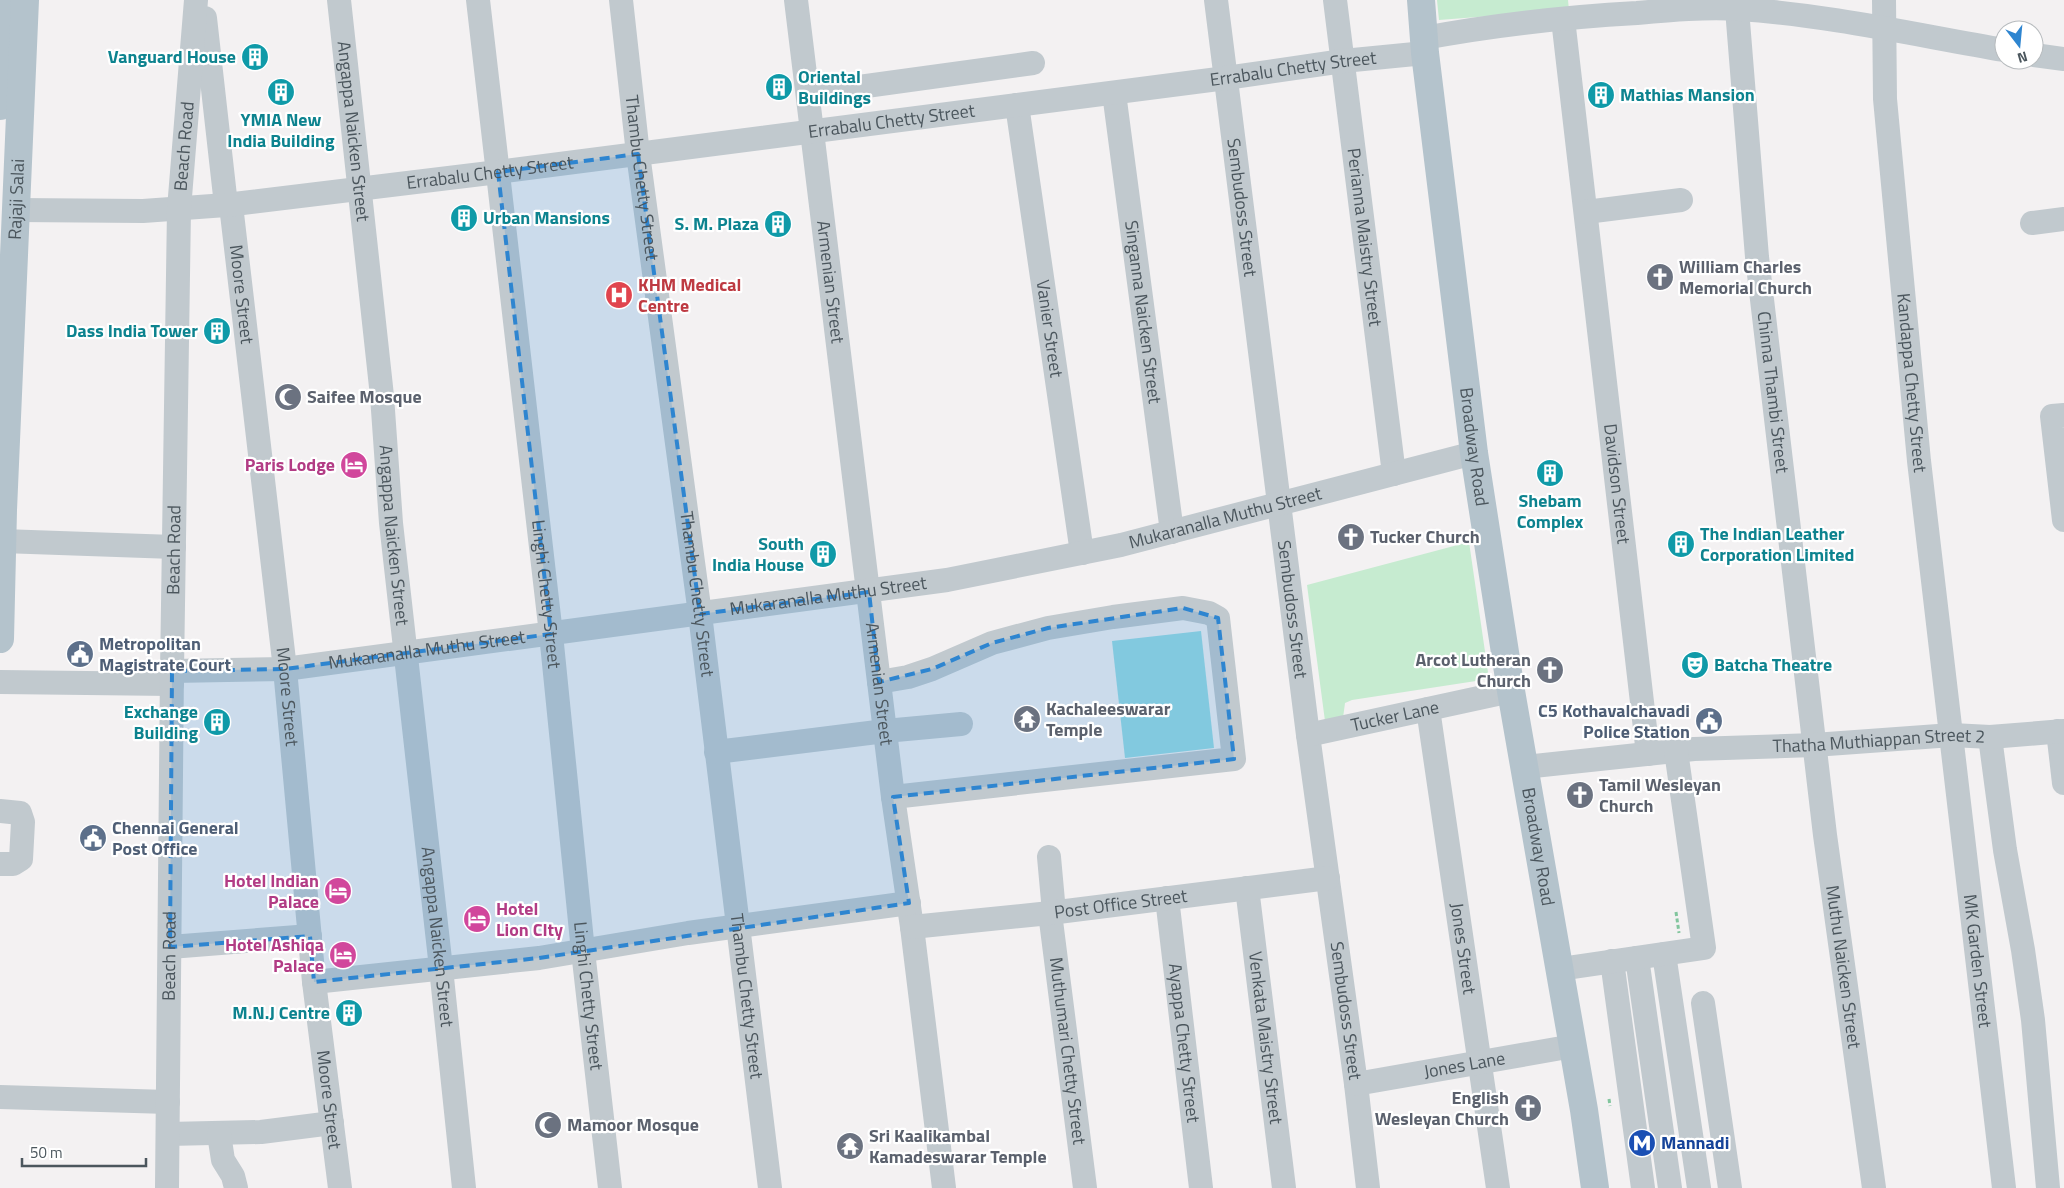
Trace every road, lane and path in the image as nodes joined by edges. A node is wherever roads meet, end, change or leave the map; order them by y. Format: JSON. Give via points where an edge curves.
{"nodes":[{"id":1,"x":6,"y":0,"type":"edge"},
{"id":2,"x":26,"y":0,"type":"edge"},
{"id":3,"x":196,"y":0,"type":"edge"},
{"id":4,"x":203,"y":0,"type":"edge"},
{"id":5,"x":338,"y":0,"type":"edge"},
{"id":6,"x":478,"y":0,"type":"edge"},
{"id":7,"x":621,"y":0,"type":"edge"},
{"id":8,"x":796,"y":0,"type":"edge"},
{"id":9,"x":1216,"y":0,"type":"edge"},
{"id":10,"x":1335,"y":0,"type":"edge"},
{"id":11,"x":1421,"y":0,"type":"edge"},
{"id":12,"x":1884,"y":0,"type":"edge"},
{"id":13,"x":1765,"y":6,"type":"edge"},
{"id":14,"x":1738,"y":9,"type":"junction"},
{"id":15,"x":1575,"y":12,"type":"edge"},
{"id":16,"x":1884,"y":28,"type":"junction"},
{"id":17,"x":1424,"y":45,"type":"junction"},
{"id":18,"x":1994,"y":48,"type":"edge"},
{"id":19,"x":2044,"y":56,"type":"edge"},
{"id":20,"x":2064,"y":59,"type":"edge"},
{"id":21,"x":1343,"y":61,"type":"junction"},
{"id":22,"x":1033,"y":63,"type":"dead end"},
{"id":23,"x":1226,"y":78,"type":"junction"},
{"id":24,"x":1114,"y":93,"type":"junction"},
{"id":25,"x":808,"y":94,"type":"junction"},
{"id":26,"x":1016,"y":105,"type":"junction"},
{"id":27,"x":0,"y":106,"type":"edge"},
{"id":28,"x":812,"y":131,"type":"junction"},
{"id":29,"x":638,"y":154,"type":"junction"},
{"id":30,"x":498,"y":172,"type":"junction"},
{"id":31,"x":358,"y":189,"type":"junction"},
{"id":32,"x":1681,"y":200,"type":"dead end"},
{"id":33,"x":229,"y":205,"type":"junction"},
{"id":34,"x":179,"y":209,"type":"junction"},
{"id":35,"x":17,"y":210,"type":"junction"},
{"id":36,"x":1586,"y":212,"type":"junction"},
{"id":37,"x":2064,"y":220,"type":"edge"},
{"id":38,"x":2032,"y":223,"type":"dead end"},
{"id":39,"x":2058,"y":416,"type":"edge"},
{"id":40,"x":1474,"y":453,"type":"junction"},
{"id":41,"x":1394,"y":474,"type":"junction"},
{"id":42,"x":1280,"y":504,"type":"junction"},
{"id":43,"x":2064,"y":520,"type":"edge"},
{"id":44,"x":1172,"y":532,"type":"junction"},
{"id":45,"x":2,"y":541,"type":"junction"},
{"id":46,"x":174,"y":547,"type":"junction"},
{"id":47,"x":1082,"y":553,"type":"junction"},
{"id":48,"x":869,"y":592,"type":"junction"},
{"id":49,"x":700,"y":614,"type":"junction"},
{"id":50,"x":551,"y":634,"type":"junction"},
{"id":51,"x":0,"y":639,"type":"edge"},
{"id":52,"x":407,"y":653,"type":"junction"},
{"id":53,"x":285,"y":669,"type":"junction"},
{"id":54,"x":172,"y":677,"type":"junction"},
{"id":55,"x":0,"y":682,"type":"edge"},
{"id":56,"x":879,"y":682,"type":"junction"},
{"id":57,"x":1511,"y":691,"type":"junction"},
{"id":58,"x":1428,"y":709,"type":"junction"},
{"id":59,"x":961,"y":724,"type":"dead end"},
{"id":60,"x":885,"y":731,"type":"junction"},
{"id":61,"x":2061,"y":731,"type":"edge"},
{"id":62,"x":1308,"y":735,"type":"junction"},
{"id":63,"x":1952,"y":735,"type":"junction"},
{"id":64,"x":1990,"y":736,"type":"junction"},
{"id":65,"x":1814,"y":745,"type":"junction"},
{"id":66,"x":1685,"y":750,"type":"junction"},
{"id":67,"x":716,"y":752,"type":"junction"},
{"id":68,"x":1648,"y":754,"type":"junction"},
{"id":69,"x":1524,"y":767,"type":"junction"},
{"id":70,"x":2064,"y":783,"type":"edge"},
{"id":71,"x":893,"y":797,"type":"junction"},
{"id":72,"x":0,"y":811,"type":"edge"},
{"id":73,"x":1049,"y":856,"type":"dead end"},
{"id":74,"x":0,"y":864,"type":"edge"},
{"id":75,"x":1328,"y":878,"type":"junction"},
{"id":76,"x":1247,"y":888,"type":"junction"},
{"id":77,"x":1167,"y":898,"type":"junction"},
{"id":78,"x":909,"y":903,"type":"junction"},
{"id":79,"x":1052,"y":913,"type":"junction"},
{"id":80,"x":738,"y":926,"type":"junction"},
{"id":81,"x":912,"y":927,"type":"junction"},
{"id":82,"x":310,"y":936,"type":"junction"},
{"id":83,"x":170,"y":947,"type":"junction"},
{"id":84,"x":583,"y":951,"type":"junction"},
{"id":85,"x":1664,"y":954,"type":"junction"},
{"id":86,"x":1637,"y":958,"type":"junction"},
{"id":87,"x":1612,"y":961,"type":"junction"},
{"id":88,"x":441,"y":968,"type":"junction"},
{"id":89,"x":1560,"y":969,"type":"junction"},
{"id":90,"x":314,"y":982,"type":"junction"},
{"id":91,"x":1703,"y":1002,"type":"dead end"},
{"id":92,"x":1573,"y":1046,"type":"junction"},
{"id":93,"x":1480,"y":1062,"type":"junction"},
{"id":94,"x":1356,"y":1084,"type":"junction"},
{"id":95,"x":0,"y":1097,"type":"edge"},
{"id":96,"x":168,"y":1102,"type":"junction"},
{"id":97,"x":1604,"y":1104,"type":"dead end"},
{"id":98,"x":332,"y":1123,"type":"junction"},
{"id":99,"x":168,"y":1134,"type":"junction"},
{"id":100,"x":219,"y":1134,"type":"junction"},
{"id":101,"x":167,"y":1188,"type":"edge"},
{"id":102,"x":236,"y":1188,"type":"edge"},
{"id":103,"x":340,"y":1188,"type":"edge"},
{"id":104,"x":464,"y":1188,"type":"edge"},
{"id":105,"x":610,"y":1188,"type":"edge"},
{"id":106,"x":770,"y":1188,"type":"edge"},
{"id":107,"x":944,"y":1188,"type":"edge"},
{"id":108,"x":1085,"y":1188,"type":"edge"},
{"id":109,"x":1201,"y":1188,"type":"edge"},
{"id":110,"x":1284,"y":1188,"type":"edge"},
{"id":111,"x":1368,"y":1188,"type":"edge"},
{"id":112,"x":1498,"y":1188,"type":"edge"},
{"id":113,"x":1595,"y":1188,"type":"edge"},
{"id":114,"x":1606,"y":1188,"type":"edge"},
{"id":115,"x":1643,"y":1188,"type":"edge"},
{"id":116,"x":1670,"y":1188,"type":"edge"},
{"id":117,"x":1699,"y":1188,"type":"edge"},
{"id":118,"x":1730,"y":1188,"type":"edge"},
{"id":119,"x":1874,"y":1188,"type":"edge"},
{"id":120,"x":2004,"y":1188,"type":"edge"},
{"id":121,"x":2048,"y":1188,"type":"edge"}],
"edges":[{"from":1,"to":27,"type":"main road"},
{"from":2,"to":35,"type":"main road","name":"Rajaji Salai"},
{"from":3,"to":34,"type":"street","name":"Beach Road"},
{"from":4,"to":33,"type":"street","name":"Moore Street"},
{"from":5,"to":31,"type":"street","name":"Angappa Naicken Street"},
{"from":6,"to":30,"type":"street","name":"Linghi Chetty Street"},
{"from":7,"to":29,"type":"street","name":"Thambu Chetty Street"},
{"from":8,"to":25,"type":"street","name":"Armenian Street"},
{"from":9,"to":23,"type":"street","name":"Sembudoss Street"},
{"from":10,"to":21,"type":"street","name":"Perianna Maistry Street"},
{"from":11,"to":17,"type":"main road","name":"Broadway Road"},
{"from":12,"to":16,"type":"street","name":"Kandappa Chetty Street"},
{"from":13,"to":14,"type":"street","name":"Errabalu Chetty Street"},
{"from":13,"to":16,"type":"street","name":"Errabalu Chetty Street"},
{"from":14,"to":15,"type":"street","name":"Errabalu Chetty Street"},
{"from":14,"to":65,"type":"street","name":"Chinna Thambi Street","via":[[1758,257]]},
{"from":15,"to":17,"type":"street","name":"Errabalu Chetty Street","via":[[1480,28]]},
{"from":15,"to":36,"type":"street","name":"Davidson Street"},
{"from":16,"to":18,"type":"street","name":"Errabalu Chetty Street"},
{"from":16,"to":63,"type":"street","name":"Kandappa Chetty Street","via":[[1885,100],[1919,461]]},
{"from":17,"to":21,"type":"street","name":"Errabalu Chetty Street"},
{"from":17,"to":40,"type":"main road","name":"Broadway Road"},
{"from":19,"to":20,"type":"street"},
{"from":21,"to":23,"type":"street","name":"Errabalu Chetty Street"},
{"from":21,"to":41,"type":"street","name":"Perianna Maistry Street"},
{"from":22,"to":25,"type":"street"},
{"from":23,"to":24,"type":"street","name":"Errabalu Chetty Street"},
{"from":23,"to":42,"type":"street","name":"Sembudoss Street"},
{"from":24,"to":26,"type":"street","name":"Errabalu Chetty Street"},
{"from":24,"to":44,"type":"street","name":"Singanna Naicken Street"},
{"from":25,"to":28,"type":"street","name":"Armenian Street"},
{"from":26,"to":28,"type":"street","name":"Errabalu Chetty Street"},
{"from":26,"to":47,"type":"street","name":"Vanier Street"},
{"from":28,"to":29,"type":"street","name":"Errabalu Chetty Street"},
{"from":28,"to":48,"type":"street","name":"Armenian Street"},
{"from":29,"to":30,"type":"street","name":"Errabalu Chetty Street"},
{"from":29,"to":49,"type":"street","name":"Thambu Chetty Street"},
{"from":30,"to":31,"type":"street","name":"Errabalu Chetty Street"},
{"from":30,"to":50,"type":"street","name":"Linghi Chetty Street"},
{"from":31,"to":33,"type":"street","name":"Errabalu Chetty Street"},
{"from":31,"to":52,"type":"street","name":"Angappa Naicken Street"},
{"from":32,"to":36,"type":"street"},
{"from":33,"to":34,"type":"street","name":"Errabalu Chetty Street"},
{"from":33,"to":53,"type":"street","name":"Moore Street"},
{"from":34,"to":35,"type":"street","name":"Errabalu Chetty Street","via":[[110,212]]},
{"from":34,"to":46,"type":"street","name":"Beach Road"},
{"from":35,"to":45,"type":"main road","name":"Rajaji Salai"},
{"from":36,"to":68,"type":"street","name":"Davidson Street"},
{"from":37,"to":38,"type":"street"},
{"from":39,"to":43,"type":"street"},
{"from":40,"to":41,"type":"street","name":"Mukaranalla Muthu Street"},
{"from":40,"to":57,"type":"main road","name":"Broadway Road"},
{"from":41,"to":42,"type":"street","name":"Mukaranalla Muthu Street"},
{"from":42,"to":44,"type":"street","name":"Mukaranalla Muthu Street"},
{"from":42,"to":62,"type":"street","name":"Sembudoss Street"},
{"from":44,"to":47,"type":"street","name":"Mukaranalla Muthu Street"},
{"from":45,"to":46,"type":"street"},
{"from":45,"to":51,"type":"main road","name":"Rajaji Salai"},
{"from":46,"to":54,"type":"street","name":"Beach Road"},
{"from":47,"to":48,"type":"street","name":"Mukaranalla Muthu Street","via":[[971,576]]},
{"from":48,"to":49,"type":"street","name":"Mukaranalla Muthu Street"},
{"from":48,"to":56,"type":"street","name":"Armenian Street"},
{"from":49,"to":50,"type":"street","name":"Mukaranalla Muthu Street"},
{"from":49,"to":67,"type":"street","name":"Thambu Chetty Street"},
{"from":50,"to":52,"type":"street","name":"Mukaranalla Muthu Street"},
{"from":50,"to":84,"type":"street","name":"Linghi Chetty Street"},
{"from":52,"to":53,"type":"street","name":"Mukaranalla Muthu Street"},
{"from":52,"to":88,"type":"street","name":"Angappa Naicken Street"},
{"from":53,"to":54,"type":"street","name":"Mukaranalla Muthu Street"},
{"from":53,"to":82,"type":"street","name":"Moore Street"},
{"from":54,"to":55,"type":"street","name":"Mukaranalla Muthu Street"},
{"from":54,"to":83,"type":"street","name":"Beach Road"},
{"from":56,"to":60,"type":"street","name":"Armenian Street"},
{"from":56,"to":71,"type":"street","via":[[916,674],[992,643],[1048,628],[1183,608],[1204,611],[1218,618],[1234,759]]},
{"from":57,"to":58,"type":"street","name":"Tucker Lane"},
{"from":57,"to":69,"type":"main road","name":"Broadway Road"},
{"from":58,"to":62,"type":"street","name":"Tucker Lane"},
{"from":58,"to":93,"type":"street","name":"Jones Street"},
{"from":59,"to":60,"type":"street"},
{"from":60,"to":67,"type":"street"},
{"from":60,"to":71,"type":"street","name":"Armenian Street"},
{"from":61,"to":64,"type":"street","name":"Thatha Muthiappan Street 2"},
{"from":61,"to":70,"type":"street"},
{"from":62,"to":75,"type":"street","name":"Sembudoss Street"},
{"from":63,"to":64,"type":"street","name":"Thatha Muthiappan Street 2"},
{"from":63,"to":65,"type":"street","name":"Thatha Muthiappan Street 2"},
{"from":63,"to":120,"type":"street","name":"MK Garden Street"},
{"from":64,"to":121,"type":"street","via":[[2032,1012]]},
{"from":65,"to":66,"type":"street","name":"Thatha Muthiappan Street 2"},
{"from":65,"to":119,"type":"street","name":"Muthu Naicken Street"},
{"from":66,"to":68,"type":"street","name":"Thatha Muthiappan Street 2"},
{"from":66,"to":85,"type":"street","via":[[1704,948]]},
{"from":67,"to":80,"type":"street","name":"Thambu Chetty Street"},
{"from":68,"to":69,"type":"street","name":"Thatha Muthiappan Street 2"},
{"from":69,"to":89,"type":"main road","name":"Broadway Road"},
{"from":71,"to":78,"type":"street","name":"Armenian Street"},
{"from":72,"to":74,"type":"street","via":[[20,813],[23,822],[21,859],[13,864]]},
{"from":73,"to":79,"type":"street","name":"Muthumari Chetty Street"},
{"from":75,"to":76,"type":"street","name":"Post Office Street"},
{"from":75,"to":94,"type":"street","name":"Sembudoss Street"},
{"from":76,"to":77,"type":"street","name":"Post Office Street"},
{"from":76,"to":110,"type":"street","name":"Venkata Maistry Street"},
{"from":77,"to":79,"type":"street","name":"Post Office Street"},
{"from":77,"to":109,"type":"street","name":"Ayappa Chetty Street"},
{"from":78,"to":80,"type":"street"},
{"from":78,"to":81,"type":"street","name":"Armenian Street"},
{"from":79,"to":81,"type":"street","name":"Post Office Street"},
{"from":79,"to":108,"type":"street","name":"Muthumari Chetty Street"},
{"from":80,"to":84,"type":"street"},
{"from":80,"to":106,"type":"street","name":"Thambu Chetty Street"},
{"from":81,"to":107,"type":"street","name":"Armenian Street"},
{"from":82,"to":83,"type":"street"},
{"from":82,"to":90,"type":"street","name":"Moore Street"},
{"from":83,"to":96,"type":"street","name":"Beach Road"},
{"from":84,"to":88,"type":"street"},
{"from":84,"to":105,"type":"street","name":"Linghi Chetty Street"},
{"from":85,"to":86,"type":"street"},
{"from":85,"to":117,"type":"street"},
{"from":86,"to":87,"type":"street"},
{"from":86,"to":116,"type":"street"},
{"from":87,"to":89,"type":"street"},
{"from":87,"to":115,"type":"street"},
{"from":88,"to":90,"type":"street"},
{"from":88,"to":104,"type":"street","name":"Angappa Naicken Street"},
{"from":89,"to":92,"type":"main road","name":"Broadway Road"},
{"from":90,"to":98,"type":"street","name":"Moore Street"},
{"from":91,"to":118,"type":"street"},
{"from":92,"to":93,"type":"street","name":"Jones Lane"},
{"from":92,"to":113,"type":"main road","name":"Broadway Road"},
{"from":93,"to":94,"type":"street","name":"Jones Lane"},
{"from":93,"to":112,"type":"street","name":"Jones Street"},
{"from":94,"to":111,"type":"street","name":"Sembudoss Street"},
{"from":95,"to":96,"type":"street"},
{"from":96,"to":99,"type":"street","name":"Beach Road"},
{"from":97,"to":114,"type":"street"},
{"from":98,"to":100,"type":"street"},
{"from":98,"to":103,"type":"street","name":"Moore Street"},
{"from":99,"to":100,"type":"street"},
{"from":99,"to":101,"type":"street","name":"Beach Road"},
{"from":100,"to":102,"type":"street","via":[[224,1160]]}]}
